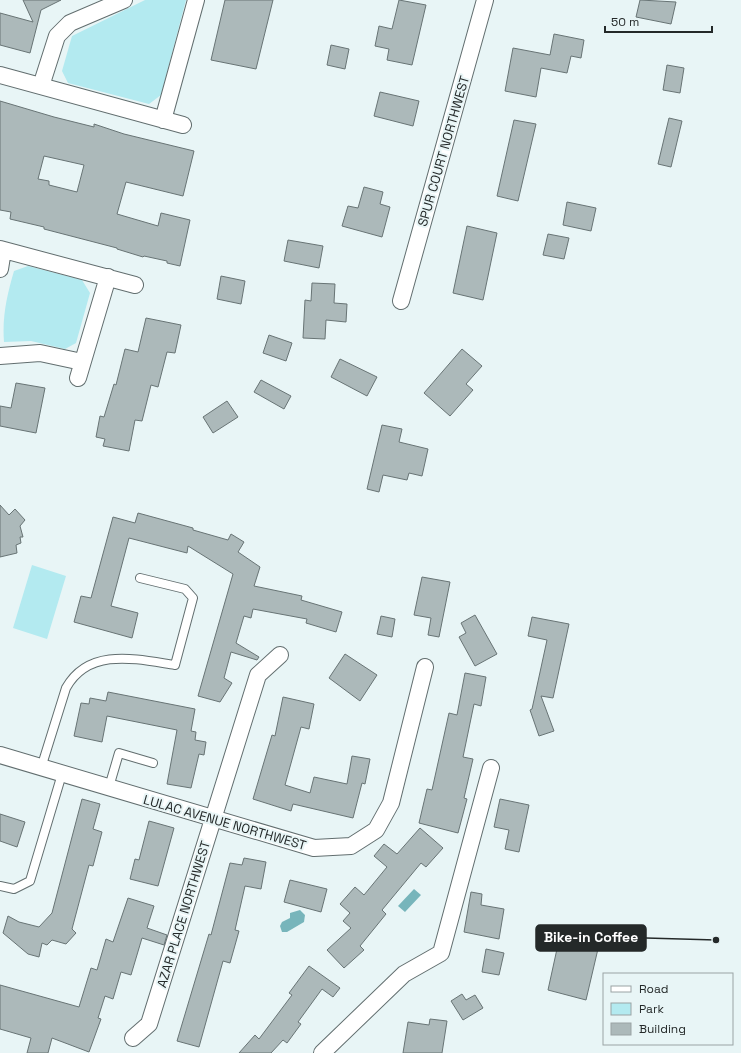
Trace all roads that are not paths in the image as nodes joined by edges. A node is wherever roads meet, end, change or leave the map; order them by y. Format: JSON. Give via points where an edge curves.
{"nodes":[{"id":1,"x":124,"y":0,"type":"edge"},
{"id":2,"x":196,"y":0,"type":"edge"},
{"id":3,"x":485,"y":0,"type":"edge"},
{"id":4,"x":0,"y":75,"type":"edge"},
{"id":5,"x":41,"y":86,"type":"junction"},
{"id":6,"x":163,"y":120,"type":"junction"},
{"id":7,"x":183,"y":125,"type":"dead end"},
{"id":8,"x":2,"y":249,"type":"edge"},
{"id":9,"x":0,"y":269,"type":"edge"},
{"id":10,"x":108,"y":277,"type":"junction"},
{"id":11,"x":135,"y":285,"type":"dead end"},
{"id":12,"x":401,"y":301,"type":"dead end"},
{"id":13,"x":0,"y":356,"type":"edge"},
{"id":14,"x":82,"y":362,"type":"junction"},
{"id":15,"x":78,"y":378,"type":"dead end"},
{"id":16,"x":140,"y":578,"type":"dead end"},
{"id":17,"x":280,"y":655,"type":"dead end"},
{"id":18,"x":425,"y":667,"type":"dead end"},
{"id":19,"x":0,"y":756,"type":"edge"},
{"id":20,"x":153,"y":763,"type":"dead end"},
{"id":21,"x":41,"y":768,"type":"junction"},
{"id":22,"x":491,"y":768,"type":"dead end"},
{"id":23,"x":62,"y":774,"type":"junction"},
{"id":24,"x":109,"y":787,"type":"junction"},
{"id":25,"x":213,"y":819,"type":"junction"},
{"id":26,"x":0,"y":886,"type":"edge"},
{"id":27,"x":133,"y":1038,"type":"dead end"},
{"id":28,"x":322,"y":1053,"type":"edge"}],
"edges":[{"from":1,"to":5,"type":"street","via":[[70,23],[57,36]]},
{"from":2,"to":6,"type":"street"},
{"from":3,"to":12,"type":"street","name":"SPUR COURT NORTHWEST"},
{"from":4,"to":5,"type":"street"},
{"from":5,"to":6,"type":"street"},
{"from":6,"to":7,"type":"street"},
{"from":8,"to":9,"type":"street"},
{"from":8,"to":10,"type":"street"},
{"from":10,"to":11,"type":"street"},
{"from":10,"to":14,"type":"street"},
{"from":13,"to":14,"type":"street","via":[[40,353]]},
{"from":14,"to":15,"type":"street"},
{"from":16,"to":21,"type":"lane","via":[[185,589],[193,598],[176,665],[113,658],[99,660],[79,671],[66,688]]},
{"from":17,"to":25,"type":"street","name":"AZAR PLACE NORTHWEST","via":[[258,675]]},
{"from":18,"to":25,"type":"street","name":"LULAC AVENUE NORTHWEST","via":[[391,803],[376,830],[351,846],[314,848]]},
{"from":19,"to":21,"type":"street","name":"LULAC AVENUE NORTHWEST"},
{"from":20,"to":24,"type":"lane","via":[[119,753]]},
{"from":21,"to":23,"type":"street","name":"LULAC AVENUE NORTHWEST"},
{"from":22,"to":28,"type":"street","via":[[441,953],[404,974]]},
{"from":23,"to":24,"type":"street","name":"LULAC AVENUE NORTHWEST"},
{"from":23,"to":26,"type":"lane","via":[[30,881],[14,890]]},
{"from":24,"to":25,"type":"street","name":"LULAC AVENUE NORTHWEST"},
{"from":25,"to":27,"type":"street","name":"AZAR PLACE NORTHWEST","via":[[149,1024]]}]}
